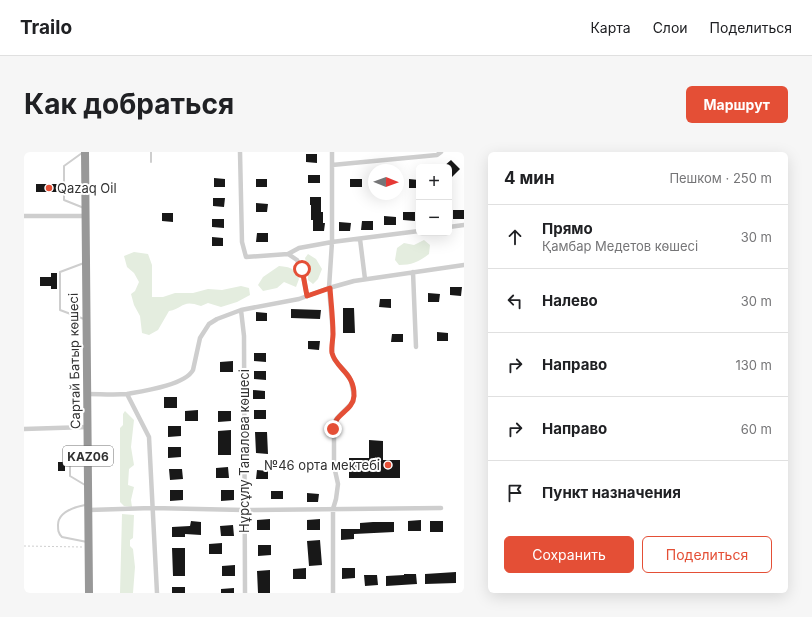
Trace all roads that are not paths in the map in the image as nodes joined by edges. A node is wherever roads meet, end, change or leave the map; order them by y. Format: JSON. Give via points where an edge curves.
{"nodes":[{"id":1,"x":84,"y":152,"type":"edge"},
{"id":2,"x":150,"y":152,"type":"edge"},
{"id":3,"x":240,"y":152,"type":"edge"},
{"id":4,"x":332,"y":152,"type":"edge"},
{"id":5,"x":440,"y":152,"type":"edge"},
{"id":6,"x":151,"y":162,"type":"dead end"},
{"id":7,"x":332,"y":165,"type":"junction"},
{"id":8,"x":85,"y":212,"type":"junction"},
{"id":9,"x":24,"y":216,"type":"edge"},
{"id":10,"x":464,"y":225,"type":"edge"},
{"id":11,"x":452,"y":227,"type":"edge"},
{"id":12,"x":416,"y":231,"type":"edge"},
{"id":13,"x":360,"y":239,"type":"junction"},
{"id":14,"x":332,"y":242,"type":"junction"},
{"id":15,"x":288,"y":254,"type":"junction"},
{"id":16,"x":85,"y":262,"type":"junction"},
{"id":17,"x":464,"y":265,"type":"edge"},
{"id":18,"x":413,"y":272,"type":"junction"},
{"id":19,"x":365,"y":279,"type":"junction"},
{"id":20,"x":330,"y":288,"type":"junction"},
{"id":21,"x":307,"y":296,"type":"junction"},
{"id":22,"x":241,"y":310,"type":"junction"},
{"id":23,"x":85,"y":320,"type":"junction"},
{"id":24,"x":416,"y":347,"type":"dead end"},
{"id":25,"x":87,"y":394,"type":"junction"},
{"id":26,"x":127,"y":394,"type":"junction"},
{"id":27,"x":87,"y":427,"type":"junction"},
{"id":28,"x":24,"y":428,"type":"edge"},
{"id":29,"x":88,"y":449,"type":"junction"},
{"id":30,"x":88,"y":487,"type":"junction"},
{"id":31,"x":88,"y":507,"type":"junction"},
{"id":32,"x":152,"y":508,"type":"junction"},
{"id":33,"x":442,"y":508,"type":"dead end"},
{"id":34,"x":333,"y":509,"type":"junction"},
{"id":35,"x":244,"y":510,"type":"junction"},
{"id":36,"x":89,"y":545,"type":"junction"},
{"id":37,"x":89,"y":593,"type":"edge"},
{"id":38,"x":157,"y":593,"type":"edge"},
{"id":39,"x":245,"y":593,"type":"edge"},
{"id":40,"x":334,"y":593,"type":"edge"}],
"edges":[{"from":1,"to":8,"type":"highway","name":"Сартай Батыр көшесі","number":"KАZ06"},
{"from":1,"to":8,"type":"lane","via":[[64,166],[64,200]]},
{"from":2,"to":6,"type":"lane"},
{"from":3,"to":15,"type":"street","via":[[242,242],[246,257]]},
{"from":4,"to":7,"type":"street"},
{"from":5,"to":7,"type":"street","via":[[436,155]]},
{"from":7,"to":14,"type":"street"},
{"from":8,"to":9,"type":"street"},
{"from":8,"to":16,"type":"highway","name":"Сартай Батыр көшесі","number":"KАZ06"},
{"from":10,"to":11,"type":"street"},
{"from":12,"to":13,"type":"street"},
{"from":13,"to":14,"type":"street"},
{"from":13,"to":19,"type":"street"},
{"from":14,"to":15,"type":"street","via":[[299,248]]},
{"from":14,"to":20,"type":"street"},
{"from":15,"to":21,"type":"street","via":[[297,260],[302,269]]},
{"from":16,"to":23,"type":"highway","name":"Сартай Батыр көшесі","number":"KАZ06"},
{"from":16,"to":23,"type":"lane","via":[[60,272],[60,310]]},
{"from":17,"to":18,"type":"street"},
{"from":18,"to":19,"type":"street"},
{"from":18,"to":24,"type":"street"},
{"from":19,"to":20,"type":"street"},
{"from":20,"to":21,"type":"street"},
{"from":20,"to":34,"type":"street","via":[[332,352],[348,375],[354,396],[353,402],[334,423],[334,466],[338,484]]},
{"from":21,"to":22,"type":"street"},
{"from":22,"to":26,"type":"street","via":[[208,324],[200,338],[193,370],[189,376],[169,385]]},
{"from":22,"to":35,"type":"street","name":"Нұрсұлу Тапалова көшесі","via":[[244,336]]},
{"from":23,"to":25,"type":"highway","name":"Сартай Батыр көшесі","number":"KАZ06"},
{"from":25,"to":26,"type":"street"},
{"from":25,"to":27,"type":"highway","name":"Сартай Батыр көшесі","number":"KАZ06"},
{"from":26,"to":32,"type":"street","via":[[150,437]]},
{"from":27,"to":28,"type":"street"},
{"from":27,"to":29,"type":"highway","name":"Сартай Батыр көшесі","number":"KАZ06"},
{"from":29,"to":30,"type":"highway","name":"Сартай Батыр көшесі","number":"KАZ06"},
{"from":29,"to":30,"type":"lane","via":[[70,458],[70,476]]},
{"from":30,"to":31,"type":"highway","name":"Сартай Батыр көшесі","number":"KАZ06"},
{"from":31,"to":32,"type":"street"},
{"from":31,"to":36,"type":"highway","name":"Сартай Батыр көшесі","number":"KАZ06"},
{"from":31,"to":36,"type":"lane","via":[[73,508],[64,514],[58,522],[58,530],[62,537]]},
{"from":32,"to":35,"type":"street"},
{"from":32,"to":38,"type":"street"},
{"from":33,"to":34,"type":"street"},
{"from":34,"to":35,"type":"street"},
{"from":34,"to":40,"type":"street"},
{"from":35,"to":39,"type":"street","name":"Нұрсұлу Тапалова көшесі"},
{"from":36,"to":37,"type":"highway","name":"Сартай Батыр көшесі","number":"KАZ06"}]}
